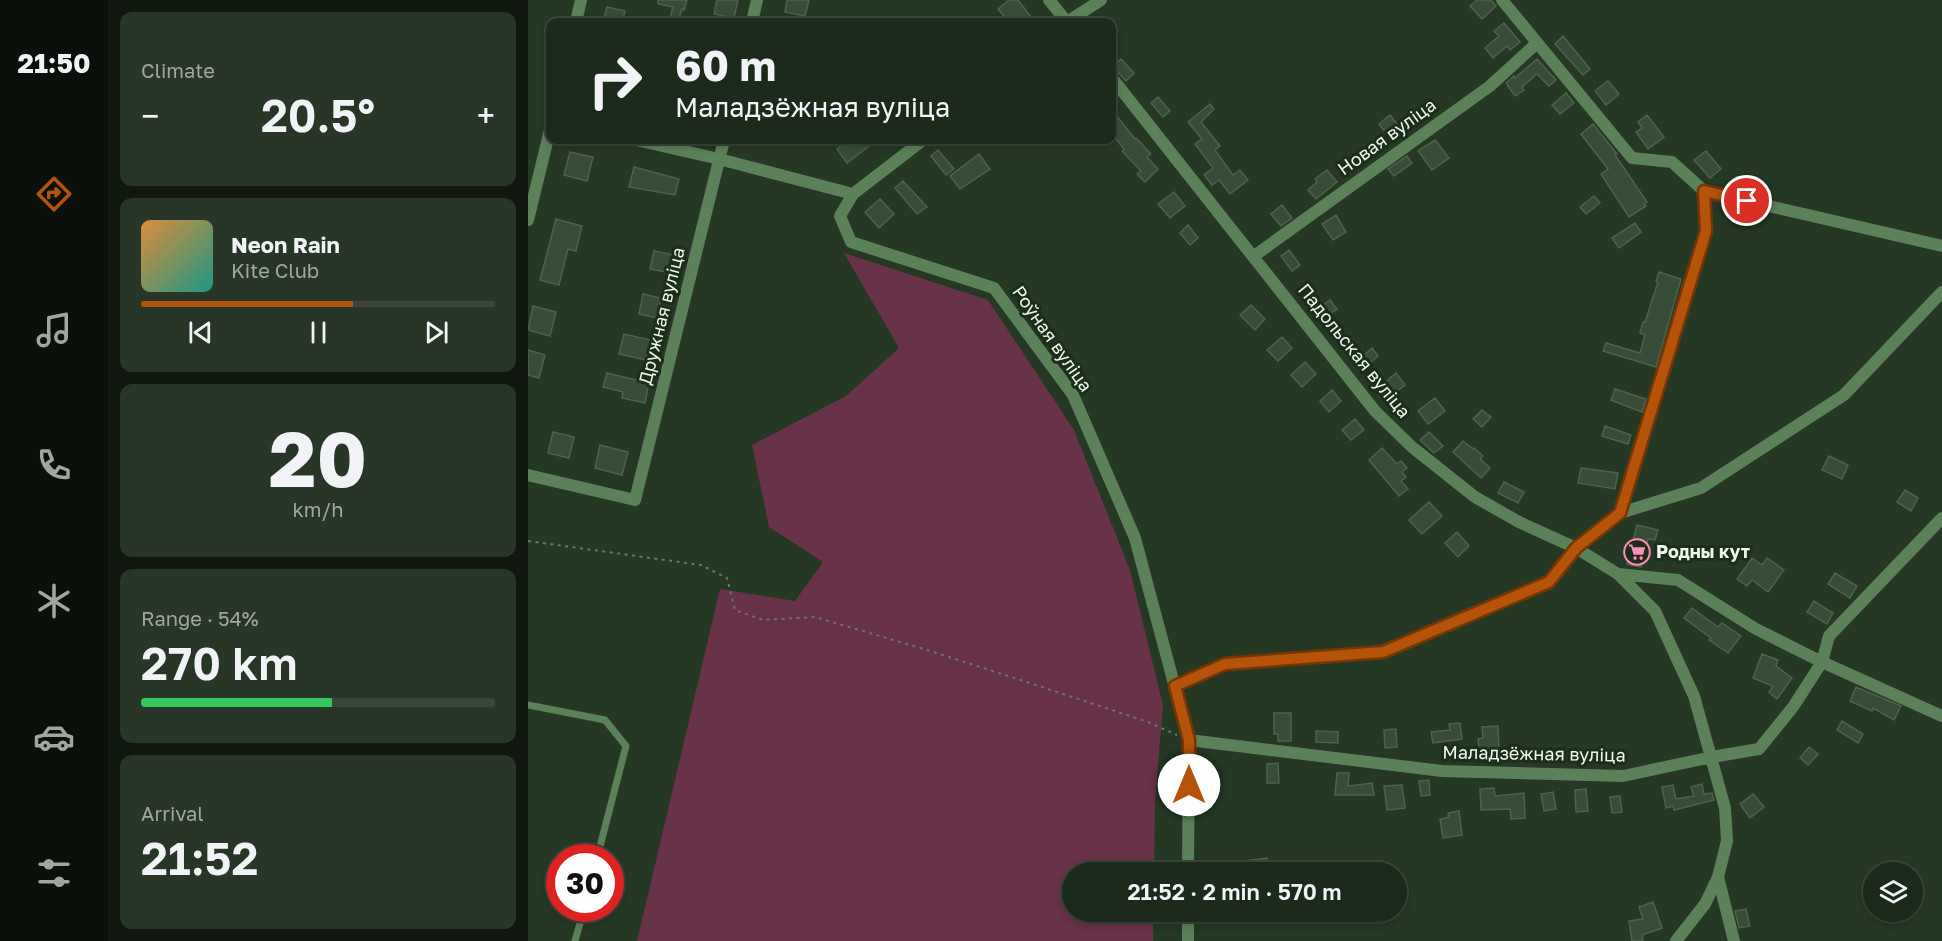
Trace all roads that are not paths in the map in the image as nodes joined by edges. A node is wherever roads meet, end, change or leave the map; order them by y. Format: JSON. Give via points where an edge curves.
{"nodes":[{"id":1,"x":581,"y":0,"type":"edge"},
{"id":2,"x":757,"y":0,"type":"edge"},
{"id":3,"x":1049,"y":0,"type":"edge"},
{"id":4,"x":1101,"y":0,"type":"edge"},
{"id":5,"x":1502,"y":0,"type":"edge"},
{"id":6,"x":577,"y":18,"type":"edge"},
{"id":7,"x":753,"y":18,"type":"edge"},
{"id":8,"x":1064,"y":18,"type":"edge"},
{"id":9,"x":1073,"y":18,"type":"edge"},
{"id":10,"x":1537,"y":43,"type":"junction"},
{"id":11,"x":1116,"y":83,"type":"edge"},
{"id":12,"x":547,"y":144,"type":"edge"},
{"id":13,"x":653,"y":144,"type":"edge"},
{"id":14,"x":723,"y":144,"type":"edge"},
{"id":15,"x":917,"y":144,"type":"edge"},
{"id":16,"x":719,"y":159,"type":"junction"},
{"id":17,"x":1704,"y":191,"type":"junction"},
{"id":18,"x":853,"y":194,"type":"junction"},
{"id":19,"x":528,"y":220,"type":"edge"},
{"id":20,"x":1942,"y":246,"type":"edge"},
{"id":21,"x":1254,"y":256,"type":"junction"},
{"id":22,"x":1942,"y":292,"type":"edge"},
{"id":23,"x":528,"y":475,"type":"edge"},
{"id":24,"x":1620,"y":513,"type":"junction"},
{"id":25,"x":1942,"y":518,"type":"edge"},
{"id":26,"x":1576,"y":548,"type":"junction"},
{"id":27,"x":1618,"y":574,"type":"junction"},
{"id":28,"x":1822,"y":662,"type":"junction"},
{"id":29,"x":1175,"y":686,"type":"junction"},
{"id":30,"x":528,"y":705,"type":"edge"},
{"id":31,"x":1942,"y":716,"type":"edge"},
{"id":32,"x":1189,"y":740,"type":"junction"},
{"id":33,"x":1712,"y":757,"type":"junction"},
{"id":34,"x":601,"y":844,"type":"edge"},
{"id":35,"x":1188,"y":862,"type":"edge"},
{"id":36,"x":1718,"y":877,"type":"junction"},
{"id":37,"x":580,"y":922,"type":"edge"},
{"id":38,"x":1188,"y":922,"type":"edge"},
{"id":39,"x":575,"y":941,"type":"edge"},
{"id":40,"x":1188,"y":941,"type":"edge"},
{"id":41,"x":1676,"y":941,"type":"edge"},
{"id":42,"x":1734,"y":941,"type":"edge"}],
"edges":[{"from":1,"to":6,"type":"street"},
{"from":2,"to":7,"type":"street"},
{"from":3,"to":8,"type":"street"},
{"from":4,"to":9,"type":"street"},
{"from":5,"to":10,"type":"street"},
{"from":10,"to":17,"type":"street","via":[[1632,158],[1672,162]]},
{"from":10,"to":21,"type":"street","name":"Новая вуліца","via":[[1490,86]]},
{"from":11,"to":21,"type":"street","name":"Падольская вуліца"},
{"from":12,"to":19,"type":"street"},
{"from":13,"to":16,"type":"street"},
{"from":14,"to":16,"type":"street","name":"Дружная вуліца"},
{"from":15,"to":18,"type":"street","name":"Роўная вуліца"},
{"from":16,"to":18,"type":"street"},
{"from":16,"to":23,"type":"street","name":"Дружная вуліца","via":[[635,500]]},
{"from":17,"to":20,"type":"street"},
{"from":17,"to":24,"type":"street","via":[[1706,231]]},
{"from":18,"to":29,"type":"street","name":"Роўная вуліца","via":[[840,216],[851,242],[994,288],[1073,395],[1135,538]]},
{"from":21,"to":26,"type":"street","name":"Падольская вуліца","via":[[1375,411],[1412,447],[1475,497]]},
{"from":22,"to":24,"type":"street","via":[[1844,395],[1701,488]]},
{"from":24,"to":26,"type":"street"},
{"from":25,"to":28,"type":"street","name":"Маладзёжная вуліца","via":[[1829,636]]},
{"from":26,"to":27,"type":"street","name":"Падольская вуліца"},
{"from":26,"to":29,"type":"street","via":[[1549,582],[1383,652],[1225,664]]},
{"from":27,"to":28,"type":"street","name":"Падольская вуліца","via":[[1678,580],[1756,629]]},
{"from":27,"to":33,"type":"street","via":[[1655,610],[1694,696]]},
{"from":28,"to":31,"type":"street","name":"Падольская вуліца"},
{"from":28,"to":33,"type":"street","name":"Маладзёжная вуліца","via":[[1759,749]]},
{"from":29,"to":32,"type":"street"},
{"from":30,"to":34,"type":"lane","via":[[605,720],[626,746]]},
{"from":32,"to":33,"type":"street","name":"Маладзёжная вуліца","via":[[1442,771],[1623,776]]},
{"from":32,"to":35,"type":"street"},
{"from":33,"to":36,"type":"street","via":[[1725,808],[1727,841]]},
{"from":36,"to":41,"type":"street","via":[[1705,904]]},
{"from":36,"to":42,"type":"street"},
{"from":37,"to":39,"type":"lane"},
{"from":38,"to":40,"type":"street"}]}
